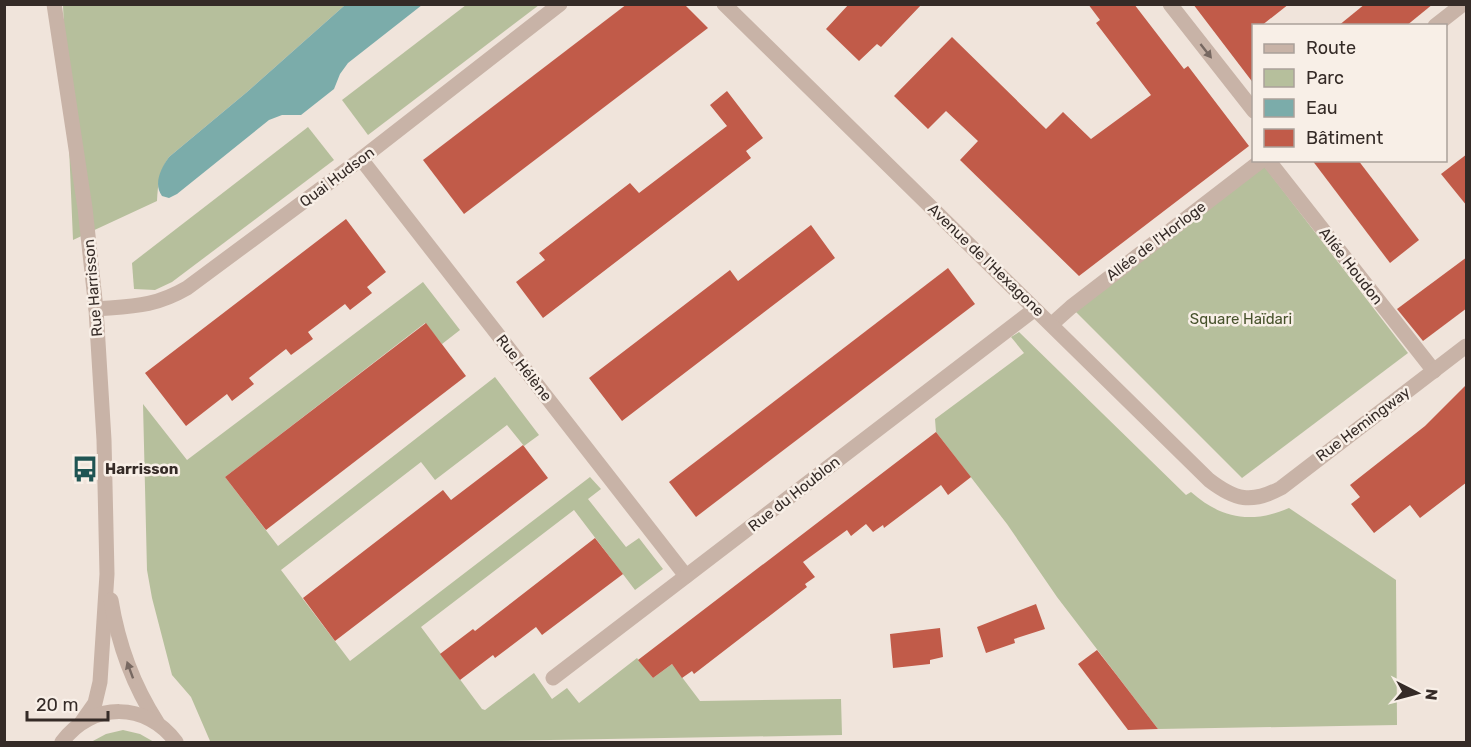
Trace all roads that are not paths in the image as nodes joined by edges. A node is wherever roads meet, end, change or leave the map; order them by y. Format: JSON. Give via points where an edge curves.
{"nodes":[{"id":1,"x":54,"y":4,"type":"edge"},
{"id":2,"x":560,"y":4,"type":"edge"},
{"id":3,"x":724,"y":4,"type":"edge"},
{"id":4,"x":1170,"y":4,"type":"edge"},
{"id":5,"x":1463,"y":4,"type":"edge"},
{"id":6,"x":1437,"y":24,"type":"edge"},
{"id":7,"x":1252,"y":108,"type":"edge"},
{"id":8,"x":361,"y":159,"type":"junction"},
{"id":9,"x":1259,"y":162,"type":"edge"},
{"id":10,"x":1270,"y":162,"type":"edge"},
{"id":11,"x":96,"y":309,"type":"junction"},
{"id":12,"x":1035,"y":309,"type":"junction"},
{"id":13,"x":1052,"y":324,"type":"junction"},
{"id":14,"x":1467,"y":345,"type":"edge"},
{"id":15,"x":1434,"y":371,"type":"junction"},
{"id":16,"x":1257,"y":498,"type":"joint"},
{"id":17,"x":107,"y":574,"type":"junction"},
{"id":18,"x":686,"y":576,"type":"junction"},
{"id":19,"x":553,"y":678,"type":"dead end"},
{"id":20,"x":157,"y":722,"type":"junction"},
{"id":21,"x":81,"y":723,"type":"junction"},
{"id":22,"x":177,"y":740,"type":"edge"},
{"id":23,"x":63,"y":741,"type":"edge"}],
"edges":[{"from":1,"to":11,"type":"street","name":"Rue Harrisson","via":[[81,178]]},
{"from":2,"to":8,"type":"street","name":"Quai Hudson"},
{"from":3,"to":12,"type":"street","name":"Avenue de l'Hexagone"},
{"from":4,"to":7,"type":"street","one_way":true},
{"from":5,"to":6,"type":"street"},
{"from":8,"to":11,"type":"street","name":"Quai Hudson","via":[[178,293],[153,304]]},
{"from":8,"to":18,"type":"street","name":"Rue Hélène"},
{"from":9,"to":13,"type":"street","name":"Allée de l'Horloge"},
{"from":10,"to":15,"type":"street","name":"Allée Houdon"},
{"from":11,"to":17,"type":"street","name":"Rue Harrisson"},
{"from":12,"to":13,"type":"street","name":"Avenue de l'Hexagone"},
{"from":12,"to":18,"type":"street","name":"Rue du Houblon"},
{"from":13,"to":16,"type":"street","name":"Avenue de l'Hexagone","via":[[1209,480],[1232,495]]},
{"from":14,"to":15,"type":"street","name":"Rue Hemingway"},
{"from":15,"to":16,"type":"street","name":"Rue Hemingway","via":[[1281,488]]},
{"from":20,"to":17,"type":"street","name":"Rue Harrisson","one_way":true,"via":[[125,657]]},
{"from":17,"to":21,"type":"street","name":"Rue Harrisson","via":[[100,682],[95,702]]},
{"from":18,"to":19,"type":"street","name":"Rue du Houblon"},
{"from":20,"to":21,"type":"street","via":[[119,711]]},
{"from":20,"to":22,"type":"street"},
{"from":21,"to":23,"type":"street"}]}
